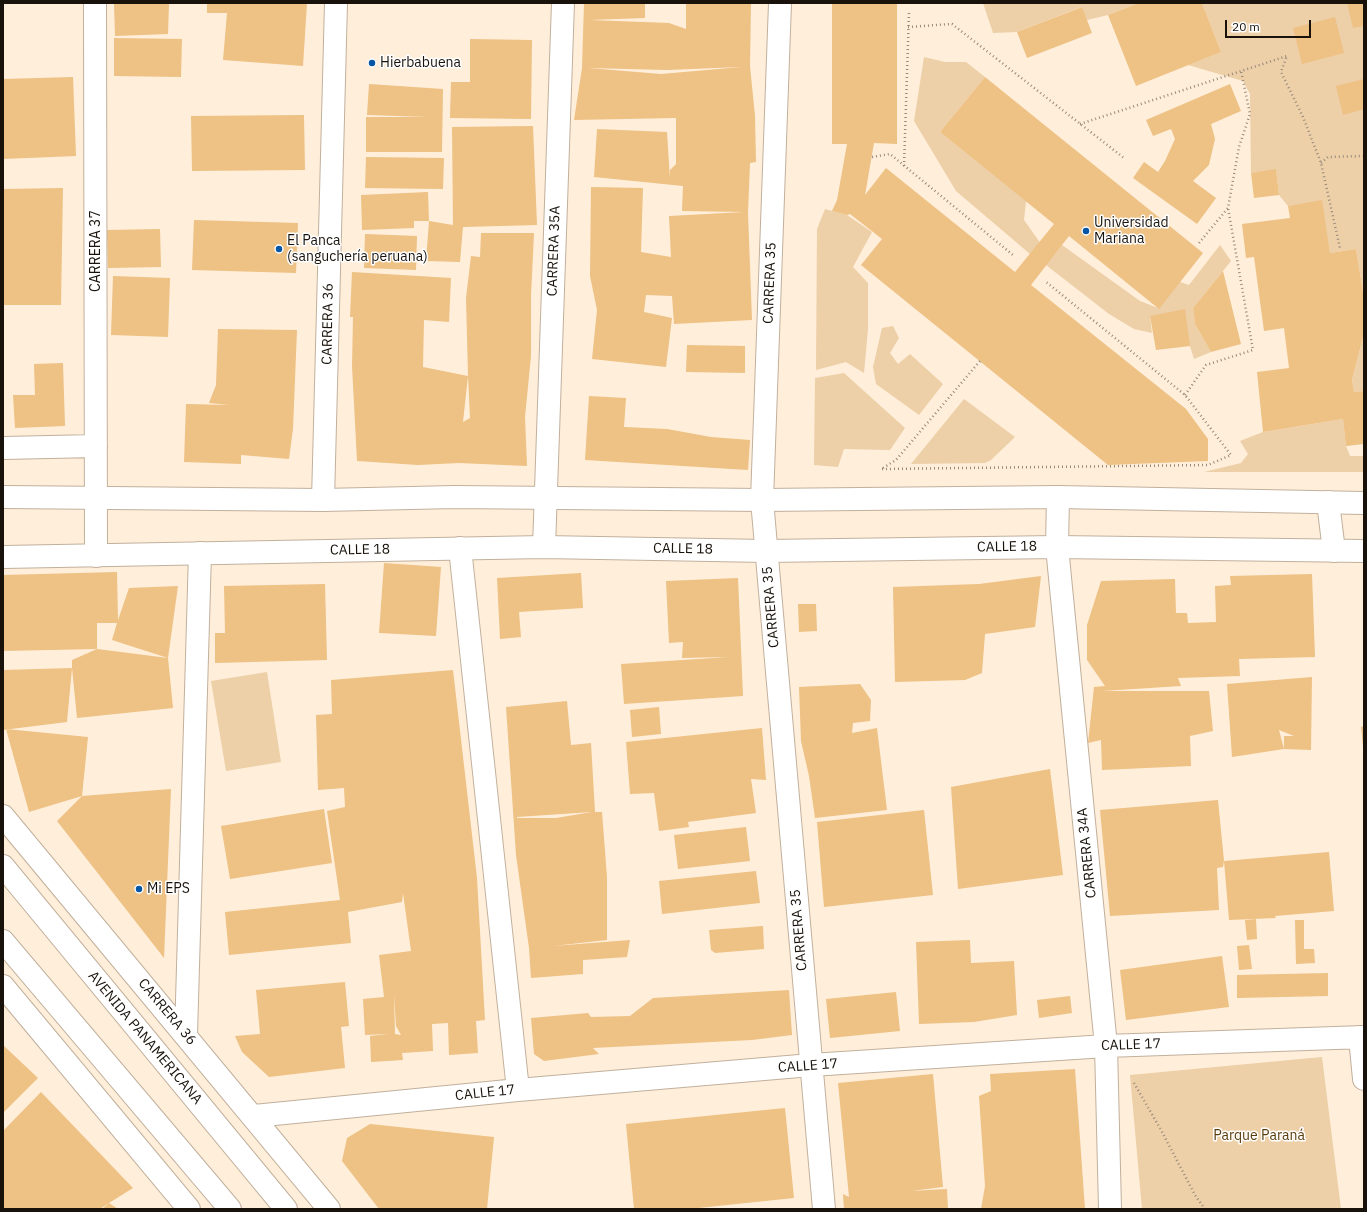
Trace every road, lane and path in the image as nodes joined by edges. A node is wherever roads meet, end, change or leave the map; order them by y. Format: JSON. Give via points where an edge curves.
{"nodes":[{"id":1,"x":95,"y":3,"type":"edge"},
{"id":2,"x":336,"y":3,"type":"edge"},
{"id":3,"x":563,"y":3,"type":"edge"},
{"id":4,"x":780,"y":3,"type":"edge"},
{"id":5,"x":908,"y":12,"type":"dead end"},
{"id":6,"x":908,"y":27,"type":"junction"},
{"id":7,"x":1241,"y":71,"type":"junction"},
{"id":8,"x":1080,"y":124,"type":"junction"},
{"id":9,"x":1364,"y":156,"type":"edge"},
{"id":10,"x":872,"y":157,"type":"dead end"},
{"id":11,"x":1124,"y":158,"type":"dead end"},
{"id":12,"x":1321,"y":164,"type":"junction"},
{"id":13,"x":904,"y":166,"type":"junction"},
{"id":14,"x":1228,"y":208,"type":"junction"},
{"id":15,"x":1199,"y":243,"type":"dead end"},
{"id":16,"x":1340,"y":248,"type":"dead end"},
{"id":17,"x":1013,"y":255,"type":"dead end"},
{"id":18,"x":1045,"y":281,"type":"dead end"},
{"id":19,"x":980,"y":361,"type":"dead end"},
{"id":20,"x":1185,"y":395,"type":"junction"},
{"id":21,"x":96,"y":446,"type":"junction"},
{"id":22,"x":3,"y":448,"type":"edge"},
{"id":23,"x":882,"y":469,"type":"junction"},
{"id":24,"x":3,"y":497,"type":"edge"},
{"id":25,"x":1058,"y":497,"type":"junction"},
{"id":26,"x":863,"y":498,"type":"junction"},
{"id":27,"x":96,"y":499,"type":"junction"},
{"id":28,"x":544,"y":499,"type":"junction"},
{"id":29,"x":324,"y":500,"type":"junction"},
{"id":30,"x":762,"y":500,"type":"junction"},
{"id":31,"x":1328,"y":502,"type":"junction"},
{"id":32,"x":1364,"y":503,"type":"edge"},
{"id":33,"x":544,"y":547,"type":"junction"},
{"id":34,"x":1058,"y":547,"type":"junction"},
{"id":35,"x":460,"y":548,"type":"junction"},
{"id":36,"x":766,"y":551,"type":"junction"},
{"id":37,"x":1334,"y":551,"type":"junction"},
{"id":38,"x":1364,"y":552,"type":"edge"},
{"id":39,"x":200,"y":553,"type":"junction"},
{"id":40,"x":96,"y":556,"type":"junction"},
{"id":41,"x":3,"y":557,"type":"edge"},
{"id":42,"x":3,"y":816,"type":"edge"},
{"id":43,"x":3,"y":866,"type":"edge"},
{"id":44,"x":3,"y":941,"type":"edge"},
{"id":45,"x":3,"y":986,"type":"edge"},
{"id":46,"x":186,"y":1035,"type":"junction"},
{"id":47,"x":1362,"y":1037,"type":"edge"},
{"id":48,"x":1106,"y":1046,"type":"junction"},
{"id":49,"x":811,"y":1065,"type":"junction"},
{"id":50,"x":1364,"y":1079,"type":"edge"},
{"id":51,"x":1134,"y":1082,"type":"dead end"},
{"id":52,"x":518,"y":1090,"type":"junction"},
{"id":53,"x":254,"y":1116,"type":"junction"},
{"id":54,"x":189,"y":1209,"type":"edge"},
{"id":55,"x":230,"y":1209,"type":"edge"},
{"id":56,"x":286,"y":1209,"type":"edge"},
{"id":57,"x":330,"y":1209,"type":"edge"},
{"id":58,"x":824,"y":1209,"type":"edge"},
{"id":59,"x":1110,"y":1209,"type":"edge"},
{"id":60,"x":1205,"y":1209,"type":"edge"}],
"edges":[{"from":1,"to":21,"type":"street","name":"CARRERA 37"},
{"from":2,"to":29,"type":"street","name":"CARRERA 36"},
{"from":3,"to":28,"type":"street","name":"CARRERA 35A"},
{"from":4,"to":30,"type":"street","name":"CARRERA 35"},
{"from":5,"to":6,"type":"path"},
{"from":6,"to":8,"type":"path","via":[[952,24]]},
{"from":6,"to":13,"type":"path"},
{"from":7,"to":8,"type":"path"},
{"from":7,"to":12,"type":"path","via":[[1287,56],[1281,72]]},
{"from":7,"to":14,"type":"path","via":[[1250,114],[1239,147]]},
{"from":8,"to":11,"type":"path"},
{"from":9,"to":12,"type":"path","via":[[1328,157]]},
{"from":10,"to":13,"type":"path","via":[[890,154]]},
{"from":12,"to":16,"type":"path"},
{"from":13,"to":17,"type":"path"},
{"from":14,"to":15,"type":"path"},
{"from":14,"to":20,"type":"path","via":[[1253,350],[1206,365]]},
{"from":18,"to":20,"type":"path"},
{"from":19,"to":23,"type":"path","via":[[896,460]]},
{"from":20,"to":23,"type":"path","via":[[1231,455],[1208,465]]},
{"from":21,"to":22,"type":"street"},
{"from":21,"to":27,"type":"street","name":"CARRERA 37"},
{"from":23,"to":26,"type":"path"},
{"from":24,"to":27,"type":"street"},
{"from":25,"to":26,"type":"street"},
{"from":25,"to":31,"type":"street"},
{"from":25,"to":34,"type":"street","name":"CARRERA 34A"},
{"from":26,"to":30,"type":"street"},
{"from":27,"to":29,"type":"street"},
{"from":27,"to":40,"type":"street","name":"CARRERA 37"},
{"from":28,"to":29,"type":"street","via":[[455,497]]},
{"from":28,"to":30,"type":"street"},
{"from":28,"to":33,"type":"street","name":"CARRERA 35A"},
{"from":30,"to":36,"type":"street","name":"CARRERA 35"},
{"from":31,"to":32,"type":"street"},
{"from":31,"to":37,"type":"street"},
{"from":33,"to":35,"type":"street","name":"CALLE 18"},
{"from":33,"to":36,"type":"street","name":"CALLE 18"},
{"from":34,"to":36,"type":"street","name":"CALLE 18"},
{"from":34,"to":37,"type":"street","name":"CALLE 18"},
{"from":34,"to":48,"type":"street","name":"CARRERA 34A"},
{"from":35,"to":39,"type":"street","name":"CALLE 18"},
{"from":35,"to":52,"type":"street"},
{"from":36,"to":49,"type":"street","name":"CARRERA 35"},
{"from":37,"to":38,"type":"street","name":"CALLE 18"},
{"from":39,"to":40,"type":"street","name":"CALLE 18"},
{"from":39,"to":46,"type":"street"},
{"from":40,"to":41,"type":"street","name":"CALLE 18"},
{"from":42,"to":46,"type":"street","name":"CARRERA 36"},
{"from":43,"to":56,"type":"street","name":"AVENIDA PANAMERICANA"},
{"from":44,"to":55,"type":"street"},
{"from":45,"to":54,"type":"street"},
{"from":46,"to":53,"type":"street","name":"CARRERA 36"},
{"from":47,"to":48,"type":"street","name":"CALLE 17"},
{"from":47,"to":50,"type":"street"},
{"from":48,"to":49,"type":"street","name":"CALLE 17"},
{"from":48,"to":59,"type":"street","name":"CARRERA 34A"},
{"from":49,"to":52,"type":"street","name":"CALLE 17"},
{"from":49,"to":58,"type":"street","name":"CARRERA 35"},
{"from":51,"to":60,"type":"path"},
{"from":52,"to":53,"type":"street","name":"CALLE 17"},
{"from":53,"to":57,"type":"street","name":"CARRERA 36"}]}
